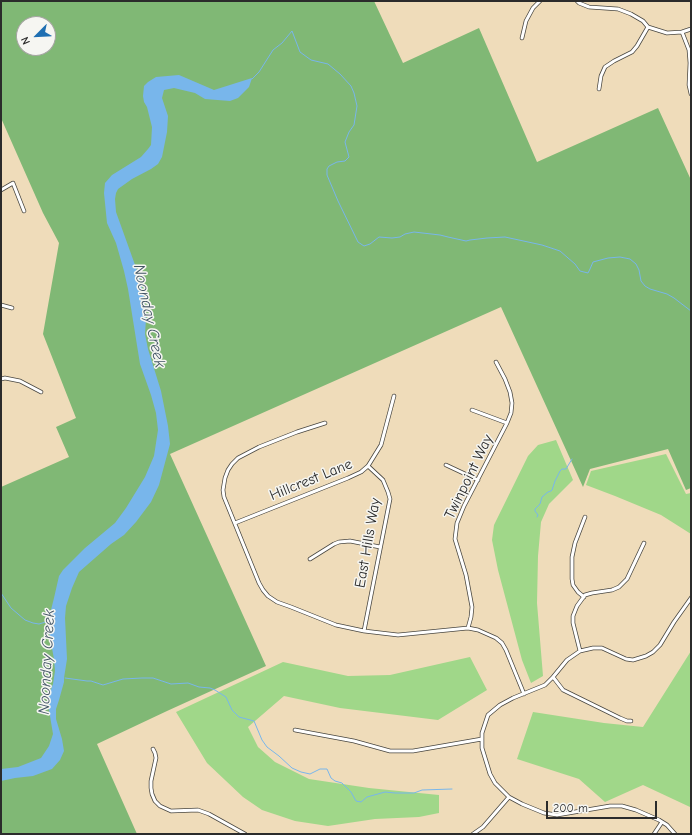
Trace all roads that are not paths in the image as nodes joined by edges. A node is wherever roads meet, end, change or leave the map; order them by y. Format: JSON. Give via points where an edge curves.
{"nodes":[{"id":1,"x":540,"y":1,"type":"edge"},
{"id":2,"x":576,"y":1,"type":"edge"},
{"id":3,"x":648,"y":27,"type":"junction"},
{"id":4,"x":691,"y":29,"type":"edge"},
{"id":5,"x":682,"y":32,"type":"junction"},
{"id":6,"x":522,"y":38,"type":"dead end"},
{"id":7,"x":598,"y":89,"type":"dead end"},
{"id":8,"x":691,"y":94,"type":"edge"},
{"id":9,"x":1,"y":190,"type":"edge"},
{"id":10,"x":24,"y":211,"type":"dead end"},
{"id":11,"x":1,"y":305,"type":"edge"},
{"id":12,"x":12,"y":308,"type":"dead end"},
{"id":13,"x":496,"y":362,"type":"dead end"},
{"id":14,"x":1,"y":379,"type":"edge"},
{"id":15,"x":41,"y":392,"type":"dead end"},
{"id":16,"x":394,"y":396,"type":"dead end"},
{"id":17,"x":472,"y":410,"type":"dead end"},
{"id":18,"x":325,"y":423,"type":"dead end"},
{"id":19,"x":507,"y":423,"type":"junction"},
{"id":20,"x":446,"y":465,"type":"dead end"},
{"id":21,"x":368,"y":466,"type":"junction"},
{"id":22,"x":478,"y":480,"type":"junction"},
{"id":23,"x":585,"y":517,"type":"dead end"},
{"id":24,"x":235,"y":523,"type":"junction"},
{"id":25,"x":644,"y":543,"type":"dead end"},
{"id":26,"x":380,"y":547,"type":"junction"},
{"id":27,"x":310,"y":559,"type":"dead end"},
{"id":28,"x":584,"y":596,"type":"junction"},
{"id":29,"x":691,"y":598,"type":"edge"},
{"id":30,"x":468,"y":628,"type":"junction"},
{"id":31,"x":364,"y":631,"type":"junction"},
{"id":32,"x":580,"y":651,"type":"junction"},
{"id":33,"x":553,"y":677,"type":"junction"},
{"id":34,"x":524,"y":694,"type":"junction"},
{"id":35,"x":631,"y":721,"type":"dead end"},
{"id":36,"x":295,"y":730,"type":"dead end"},
{"id":37,"x":482,"y":739,"type":"junction"},
{"id":38,"x":153,"y":749,"type":"dead end"},
{"id":39,"x":509,"y":797,"type":"junction"},
{"id":40,"x":662,"y":822,"type":"junction"},
{"id":41,"x":245,"y":834,"type":"edge"},
{"id":42,"x":473,"y":834,"type":"edge"},
{"id":43,"x":654,"y":834,"type":"edge"},
{"id":44,"x":675,"y":834,"type":"edge"}],
"edges":[{"from":1,"to":6,"type":"street","via":[[526,21]]},
{"from":2,"to":3,"type":"street","via":[[589,7],[618,9],[643,21]]},
{"from":3,"to":5,"type":"street","via":[[666,33]]},
{"from":3,"to":7,"type":"street","via":[[632,52],[606,67]]},
{"from":4,"to":5,"type":"street"},
{"from":5,"to":8,"type":"street","via":[[689,50]]},
{"from":9,"to":10,"type":"street","via":[[13,183]]},
{"from":11,"to":12,"type":"street"},
{"from":13,"to":19,"type":"street","name":"Twinpoint Way","via":[[505,379],[512,403]]},
{"from":14,"to":15,"type":"street","via":[[20,381]]},
{"from":16,"to":21,"type":"street","name":"Hillcrest Lane","via":[[381,445]]},
{"from":17,"to":19,"type":"street"},
{"from":18,"to":24,"type":"street","via":[[259,447],[232,464],[225,478],[223,490]]},
{"from":19,"to":22,"type":"street","name":"Twinpoint Way"},
{"from":20,"to":22,"type":"street"},
{"from":21,"to":24,"type":"street","name":"Hillcrest Lane","via":[[348,478]]},
{"from":21,"to":26,"type":"street","name":"East Hills Way","via":[[383,480],[390,499]]},
{"from":22,"to":30,"type":"street","name":"Twinpoint Way","via":[[457,523],[455,539],[472,607]]},
{"from":23,"to":28,"type":"street","via":[[572,557],[573,585]]},
{"from":24,"to":31,"type":"street","via":[[259,582],[268,596],[336,625]]},
{"from":25,"to":28,"type":"street","via":[[627,579],[619,587]]},
{"from":26,"to":27,"type":"street","via":[[350,541],[339,542]]},
{"from":26,"to":31,"type":"street","name":"East Hills Way"},
{"from":28,"to":32,"type":"street","via":[[573,616]]},
{"from":29,"to":32,"type":"street","via":[[660,645],[646,656],[633,660],[602,648]]},
{"from":30,"to":31,"type":"street","via":[[398,635]]},
{"from":30,"to":34,"type":"street","via":[[489,634],[502,643]]},
{"from":32,"to":33,"type":"street","via":[[567,660]]},
{"from":33,"to":34,"type":"street","via":[[544,685]]},
{"from":33,"to":35,"type":"street","via":[[563,690]]},
{"from":34,"to":37,"type":"street","via":[[500,705],[488,715]]},
{"from":36,"to":37,"type":"street","via":[[390,751],[413,751]]},
{"from":37,"to":39,"type":"street","via":[[482,748],[490,774]]},
{"from":38,"to":41,"type":"street","via":[[156,758],[151,788],[155,801],[160,806],[171,810],[198,810]]},
{"from":39,"to":40,"type":"street","via":[[544,813],[557,815],[622,806]]},
{"from":39,"to":42,"type":"street"},
{"from":40,"to":43,"type":"street"},
{"from":40,"to":44,"type":"street"}]}
